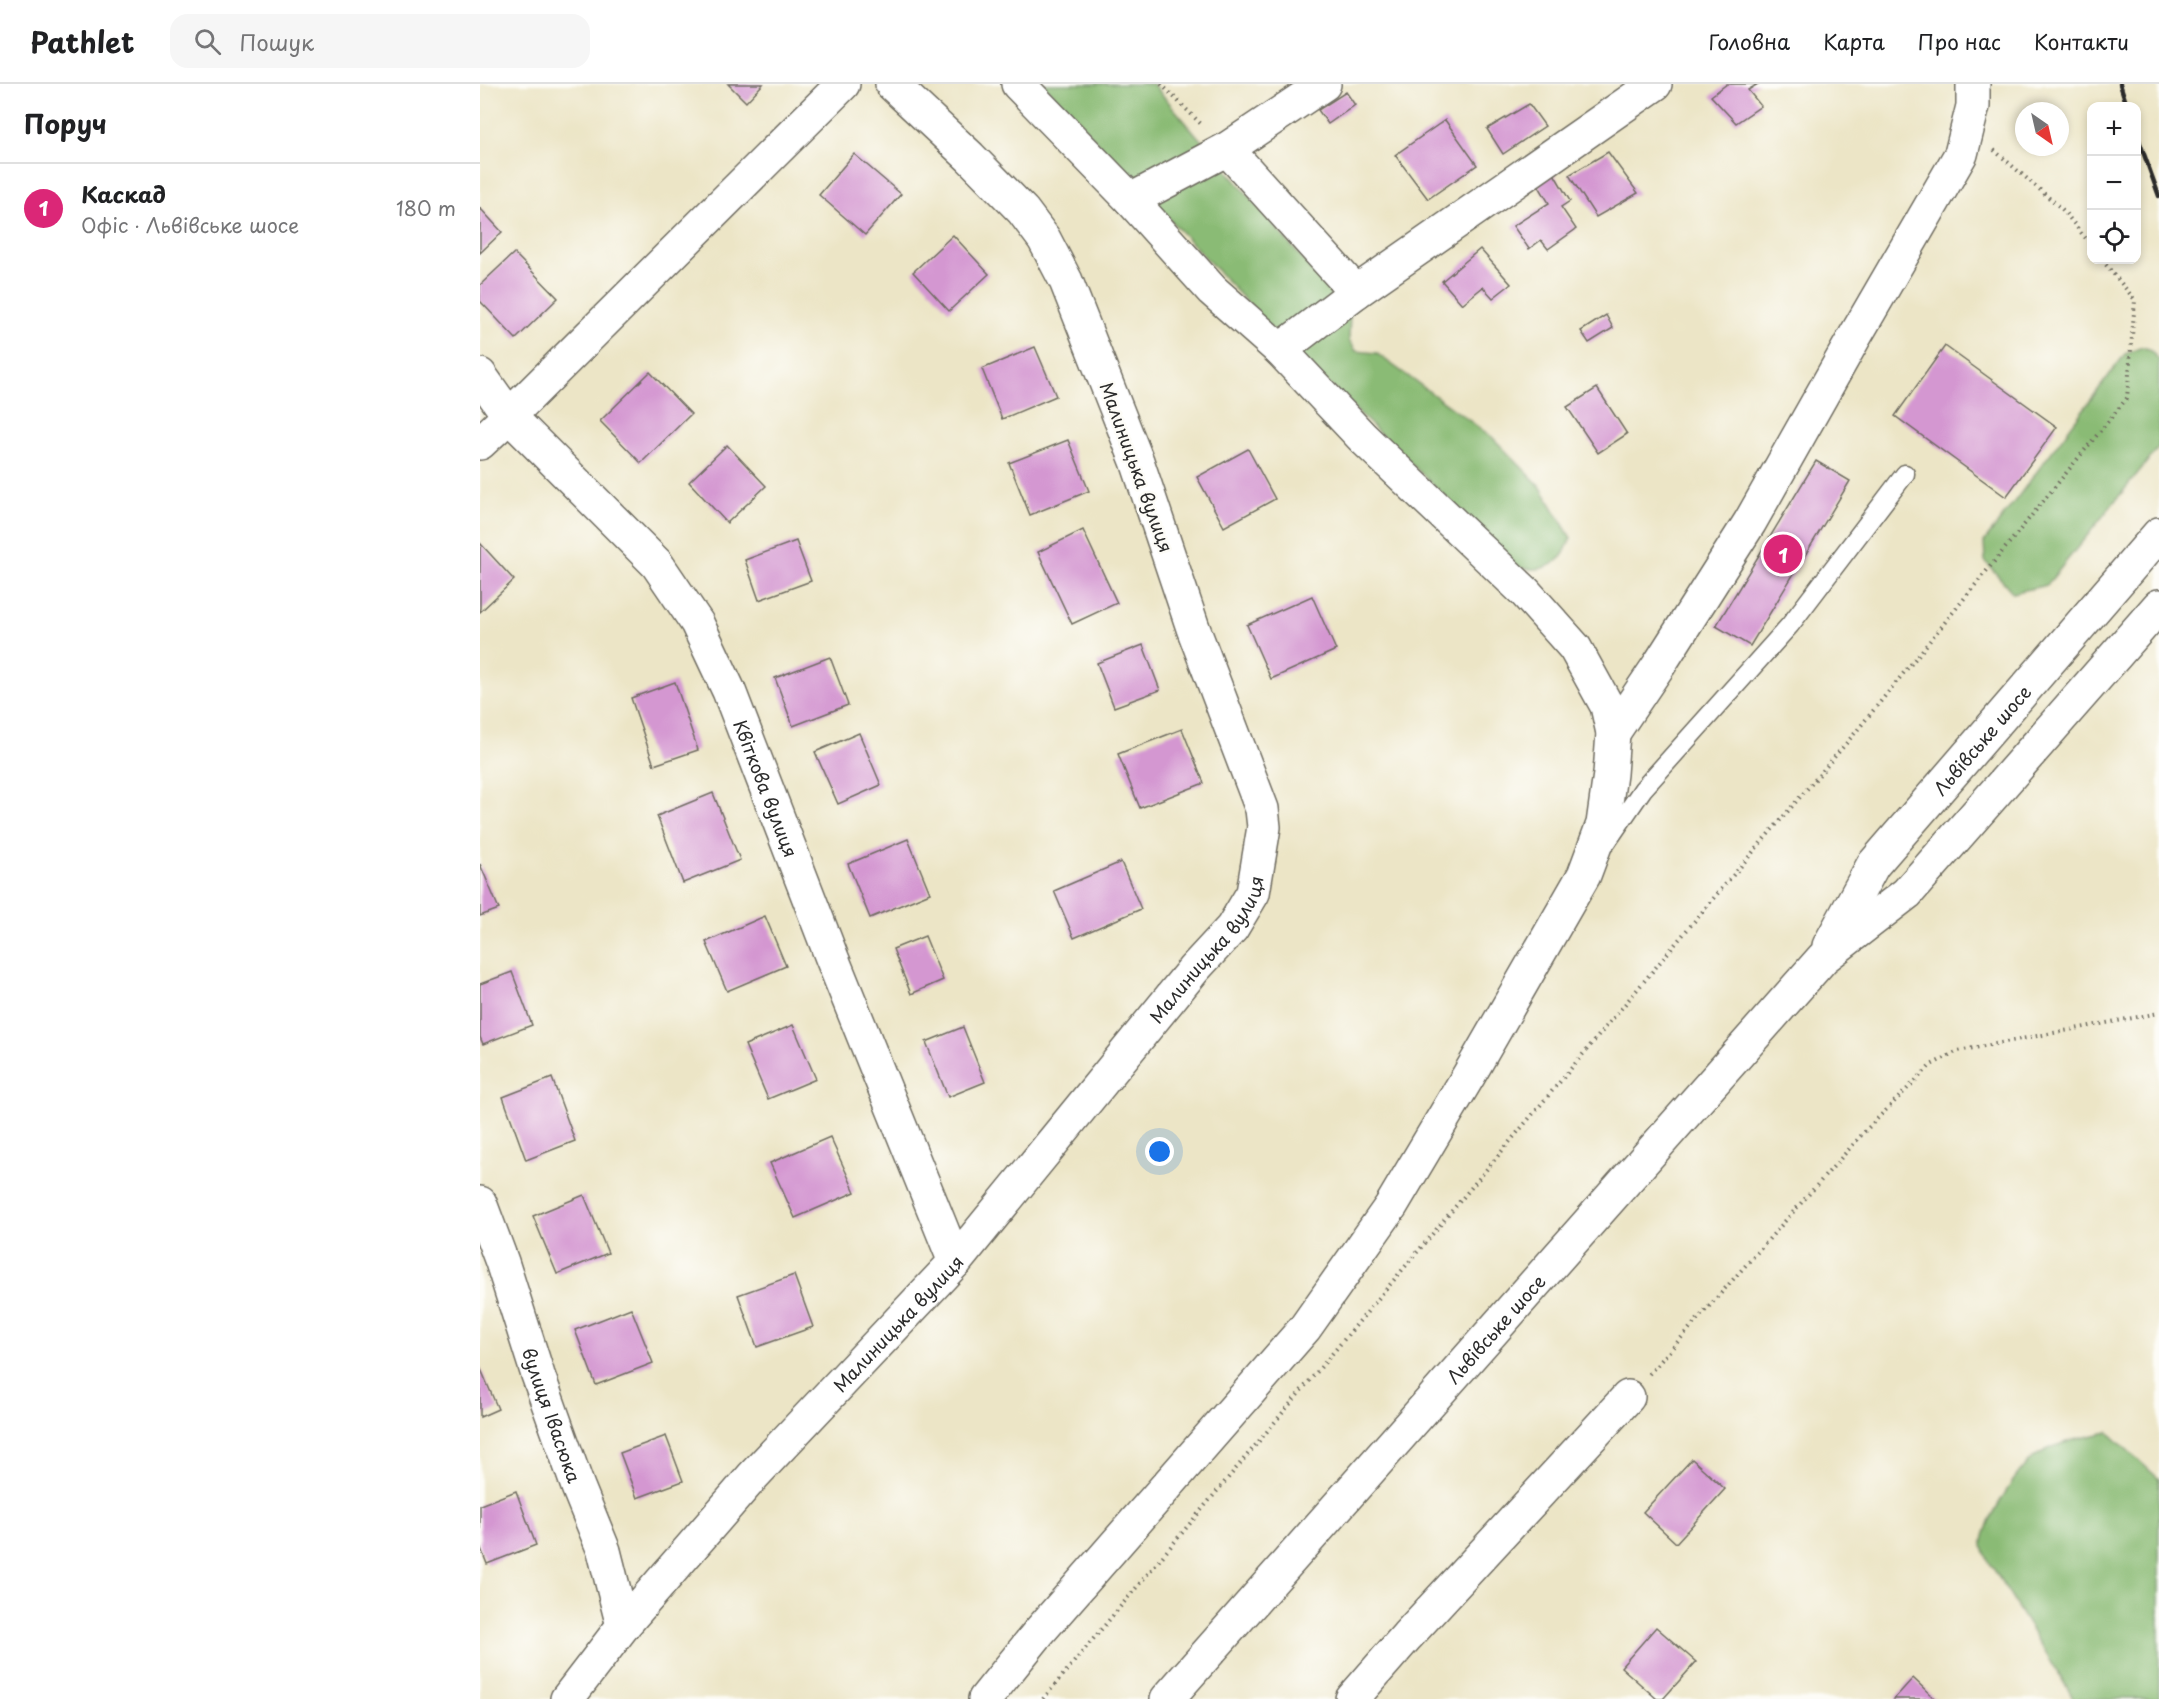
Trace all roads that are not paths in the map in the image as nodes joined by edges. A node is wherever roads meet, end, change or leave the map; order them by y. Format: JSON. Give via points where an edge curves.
{"nodes":[{"id":1,"x":843,"y":84,"type":"edge"},
{"id":2,"x":892,"y":84,"type":"edge"},
{"id":3,"x":1018,"y":84,"type":"edge"},
{"id":4,"x":1324,"y":84,"type":"edge"},
{"id":5,"x":1655,"y":84,"type":"edge"},
{"id":6,"x":1972,"y":84,"type":"edge"},
{"id":7,"x":1227,"y":150,"type":"junction"},
{"id":8,"x":1131,"y":200,"type":"junction"},
{"id":9,"x":1356,"y":292,"type":"junction"},
{"id":10,"x":1280,"y":350,"type":"junction"},
{"id":11,"x":480,"y":375,"type":"edge"},
{"id":12,"x":509,"y":416,"type":"junction"},
{"id":13,"x":480,"y":443,"type":"edge"},
{"id":14,"x":1905,"y":474,"type":"dead end"},
{"id":15,"x":2159,"y":534,"type":"edge"},
{"id":16,"x":2159,"y":606,"type":"edge"},
{"id":17,"x":1612,"y":733,"type":"junction"},
{"id":18,"x":1584,"y":875,"type":"junction"},
{"id":19,"x":1823,"y":958,"type":"junction"},
{"id":20,"x":480,"y":1203,"type":"edge"},
{"id":21,"x":955,"y":1262,"type":"junction"},
{"id":22,"x":1628,"y":1397,"type":"road end"},
{"id":23,"x":623,"y":1626,"type":"junction"},
{"id":24,"x":567,"y":1699,"type":"edge"},
{"id":25,"x":984,"y":1699,"type":"edge"},
{"id":26,"x":1167,"y":1699,"type":"edge"},
{"id":27,"x":1352,"y":1699,"type":"edge"}],
"edges":[{"from":1,"to":12,"type":"street"},
{"from":2,"to":21,"type":"street","name":"Малиницька вулиця","via":[[1023,211],[1044,239],[1066,281],[1137,461],[1193,628],[1262,809],[1264,827],[1253,893],[1232,928],[1194,969]]},
{"from":3,"to":8,"type":"street"},
{"from":4,"to":7,"type":"street"},
{"from":5,"to":9,"type":"street"},
{"from":6,"to":17,"type":"street","via":[[1973,106],[1961,154],[1750,522]]},
{"from":7,"to":8,"type":"street"},
{"from":7,"to":9,"type":"street"},
{"from":8,"to":10,"type":"street","via":[[1212,290]]},
{"from":9,"to":10,"type":"street"},
{"from":10,"to":17,"type":"street","via":[[1363,438],[1525,592],[1575,648],[1607,706]]},
{"from":11,"to":12,"type":"street","name":"Квіткова вулиця"},
{"from":12,"to":13,"type":"street"},
{"from":12,"to":21,"type":"street","name":"Квіткова вулиця","via":[[657,564],[697,623],[729,691]]},
{"from":14,"to":18,"type":"lane","via":[[1790,625],[1643,789]]},
{"from":15,"to":19,"type":"street","name":"Львівське шосе","via":[[1873,865]]},
{"from":16,"to":19,"type":"street","name":"Львівське шосе","via":[[1907,893]]},
{"from":17,"to":18,"type":"street","via":[[1603,824]]},
{"from":18,"to":25,"type":"street","via":[[1391,1206],[1305,1328]]},
{"from":19,"to":26,"type":"street","name":"Львівське шосе"},
{"from":20,"to":23,"type":"street","name":"вулиця Івасюка","via":[[538,1375],[604,1551]]},
{"from":21,"to":23,"type":"street","name":"Малиницька вулиця","via":[[753,1476]]},
{"from":22,"to":27,"type":"street"},
{"from":23,"to":24,"type":"street","name":"Малиницька вулиця"}]}
